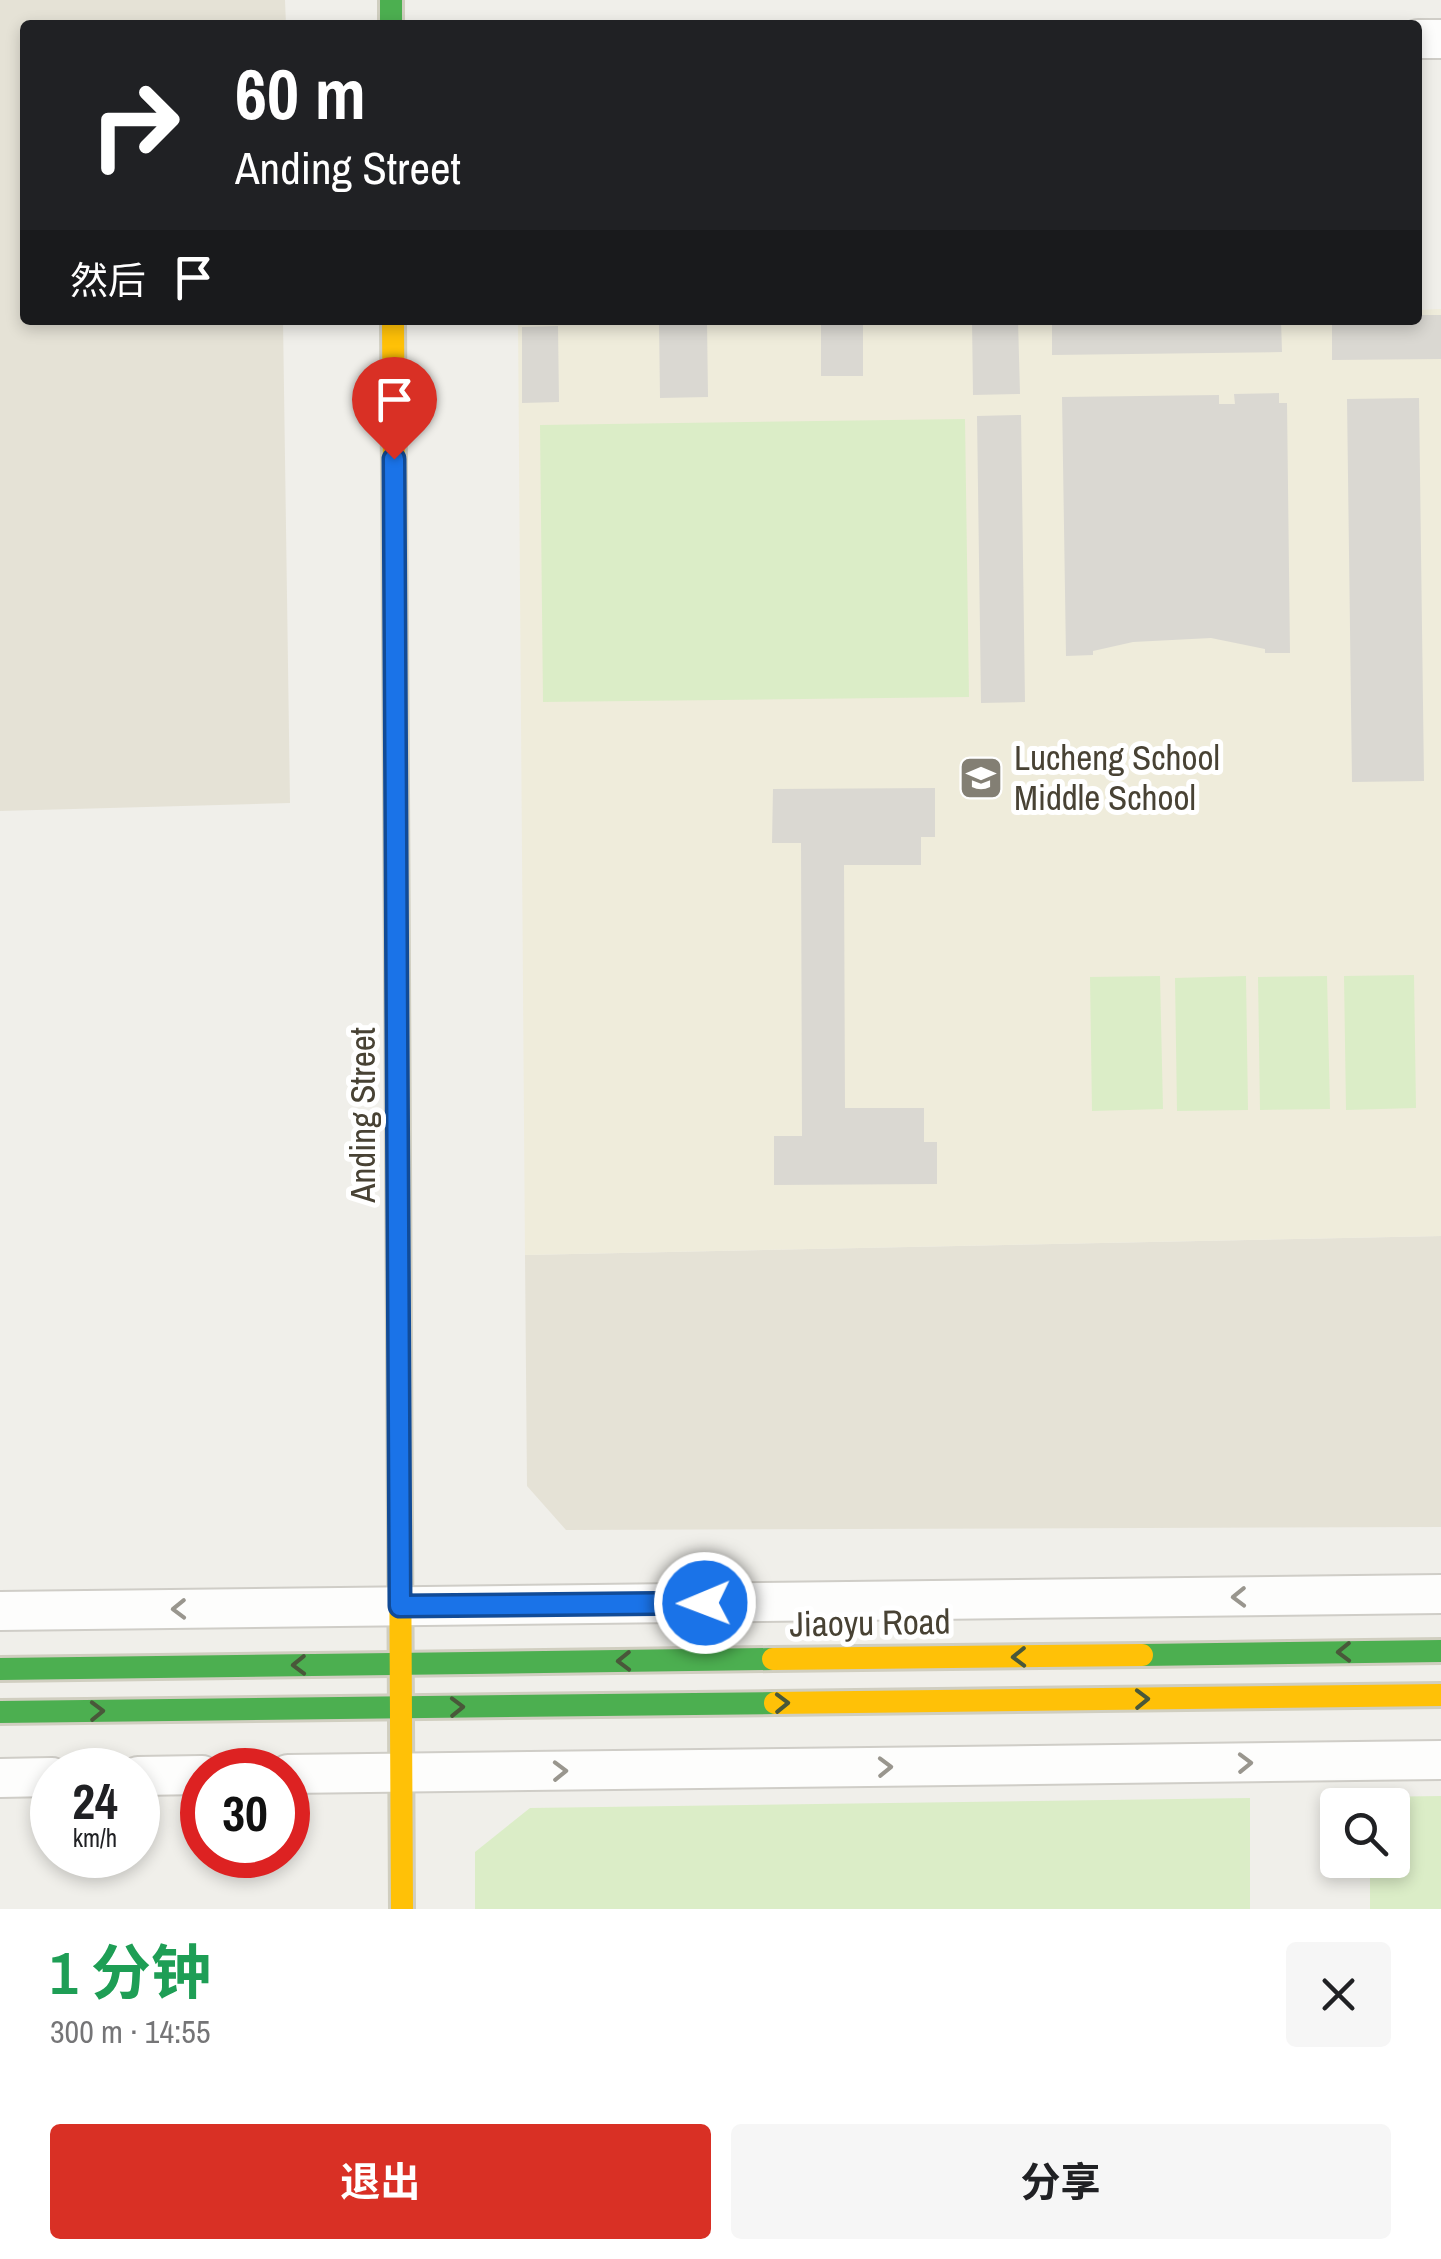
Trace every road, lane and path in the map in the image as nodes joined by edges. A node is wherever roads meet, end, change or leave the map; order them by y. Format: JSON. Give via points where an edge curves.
{"nodes":[{"id":1,"x":393,"y":325,"type":"edge"},
{"id":2,"x":1441,"y":1594,"type":"edge"},
{"id":3,"x":400,"y":1606,"type":"junction"},
{"id":4,"x":0,"y":1611,"type":"edge"},
{"id":5,"x":1441,"y":1651,"type":"edge"},
{"id":6,"x":401,"y":1664,"type":"junction"},
{"id":7,"x":0,"y":1669,"type":"edge"},
{"id":8,"x":1441,"y":1695,"type":"edge"},
{"id":9,"x":400,"y":1708,"type":"junction"},
{"id":10,"x":0,"y":1712,"type":"edge"},
{"id":11,"x":1441,"y":1760,"type":"edge"},
{"id":12,"x":401,"y":1773,"type":"junction"},
{"id":13,"x":310,"y":1774,"type":"edge"},
{"id":14,"x":30,"y":1777,"type":"edge"},
{"id":15,"x":0,"y":1778,"type":"edge"},
{"id":16,"x":402,"y":1909,"type":"edge"}],
"edges":[{"from":1,"to":3,"type":"main road","name":"Anding Street"},
{"from":2,"to":3,"type":"street","one_way":true},
{"from":3,"to":4,"type":"street","one_way":true},
{"from":3,"to":6,"type":"main road","name":"Anding Street"},
{"from":5,"to":6,"type":"main road","name":"Jiaoyu Road","one_way":true},
{"from":6,"to":7,"type":"main road","name":"Jiaoyu Road","one_way":true},
{"from":6,"to":9,"type":"main road","name":"Anding Street"},
{"from":9,"to":8,"type":"main road","one_way":true},
{"from":10,"to":9,"type":"main road","one_way":true},
{"from":9,"to":12,"type":"main road","name":"Anding Street"},
{"from":12,"to":11,"type":"street","one_way":true},
{"from":12,"to":13,"type":"street"},
{"from":12,"to":16,"type":"main road","name":"Anding Street"},
{"from":14,"to":15,"type":"street"}]}
